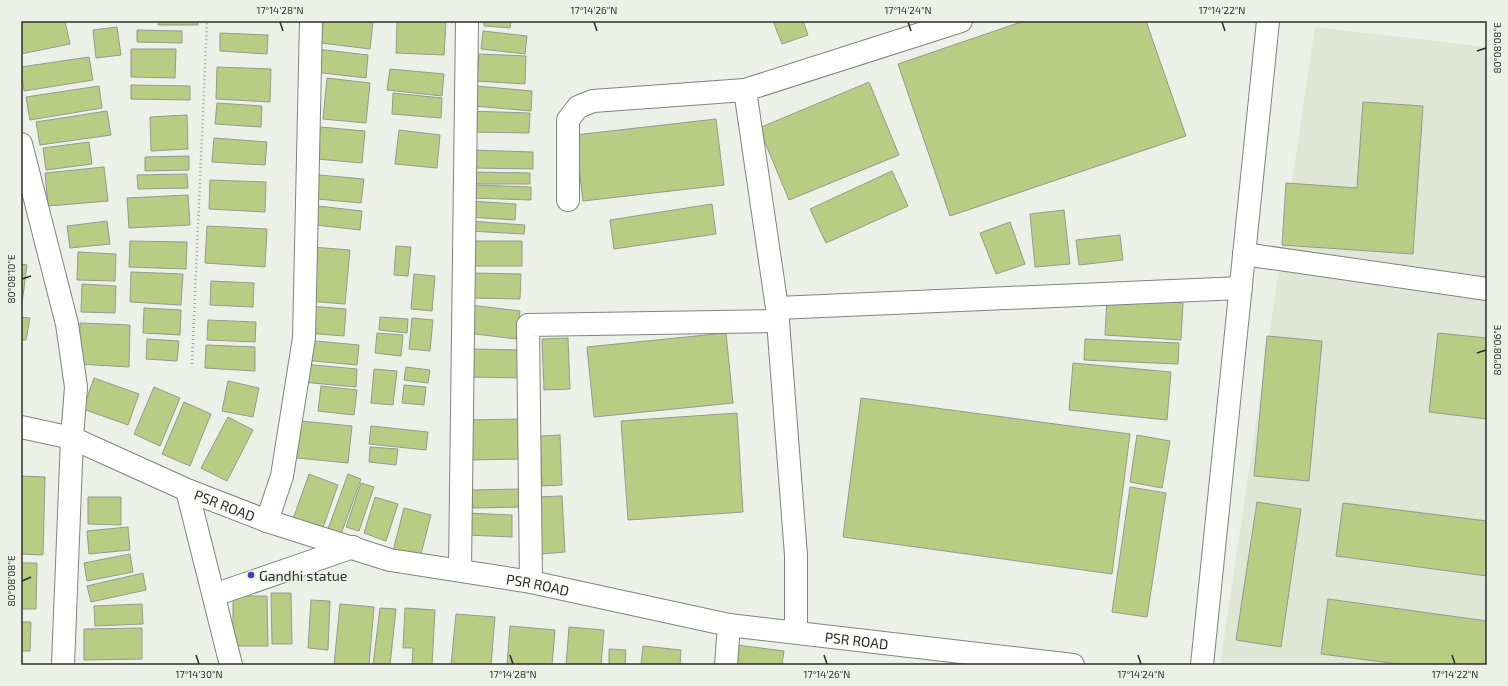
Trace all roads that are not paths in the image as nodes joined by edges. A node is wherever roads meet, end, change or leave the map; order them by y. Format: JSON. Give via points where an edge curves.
{"nodes":[{"id":1,"x":311,"y":21,"type":"edge"},
{"id":2,"x":467,"y":21,"type":"edge"},
{"id":3,"x":961,"y":21,"type":"edge"},
{"id":4,"x":1268,"y":21,"type":"edge"},
{"id":5,"x":745,"y":90,"type":"junction"},
{"id":6,"x":21,"y":144,"type":"edge"},
{"id":7,"x":568,"y":200,"type":"dead end"},
{"id":8,"x":1244,"y":254,"type":"junction"},
{"id":9,"x":1241,"y":288,"type":"junction"},
{"id":10,"x":1487,"y":289,"type":"edge"},
{"id":11,"x":777,"y":315,"type":"junction"},
{"id":12,"x":21,"y":427,"type":"edge"},
{"id":13,"x":72,"y":438,"type":"junction"},
{"id":14,"x":187,"y":490,"type":"junction"},
{"id":15,"x":267,"y":521,"type":"junction"},
{"id":16,"x":353,"y":547,"type":"junction"},
{"id":17,"x":460,"y":569,"type":"junction"},
{"id":18,"x":531,"y":582,"type":"junction"},
{"id":19,"x":214,"y":595,"type":"junction"},
{"id":20,"x":729,"y":625,"type":"junction"},
{"id":21,"x":796,"y":632,"type":"junction"},
{"id":22,"x":63,"y":665,"type":"edge"},
{"id":23,"x":232,"y":665,"type":"edge"},
{"id":24,"x":726,"y":665,"type":"edge"},
{"id":25,"x":1074,"y":665,"type":"edge"},
{"id":26,"x":1202,"y":665,"type":"edge"}],
"edges":[{"from":1,"to":15,"type":"street","via":[[304,338],[282,476]]},
{"from":2,"to":17,"type":"street"},
{"from":3,"to":5,"type":"street"},
{"from":4,"to":8,"type":"street"},
{"from":5,"to":7,"type":"street","via":[[593,101],[578,107],[568,120]]},
{"from":5,"to":11,"type":"street"},
{"from":6,"to":13,"type":"street","via":[[67,324],[76,387]]},
{"from":8,"to":9,"type":"street"},
{"from":8,"to":10,"type":"street"},
{"from":9,"to":11,"type":"street"},
{"from":9,"to":26,"type":"street"},
{"from":11,"to":18,"type":"street","via":[[528,325]]},
{"from":11,"to":21,"type":"street","via":[[796,555]]},
{"from":12,"to":13,"type":"street","name":"PSR ROAD"},
{"from":13,"to":14,"type":"street","name":"PSR ROAD"},
{"from":13,"to":22,"type":"street"},
{"from":14,"to":15,"type":"street","name":"PSR ROAD"},
{"from":14,"to":19,"type":"street"},
{"from":15,"to":16,"type":"street","name":"PSR ROAD"},
{"from":16,"to":17,"type":"street","name":"PSR ROAD","via":[[390,560]]},
{"from":16,"to":19,"type":"street"},
{"from":17,"to":18,"type":"street","name":"PSR ROAD"},
{"from":18,"to":20,"type":"street","name":"PSR ROAD"},
{"from":19,"to":23,"type":"street"},
{"from":20,"to":21,"type":"street","name":"PSR ROAD"},
{"from":20,"to":24,"type":"street"},
{"from":21,"to":25,"type":"street","name":"PSR ROAD"}]}
